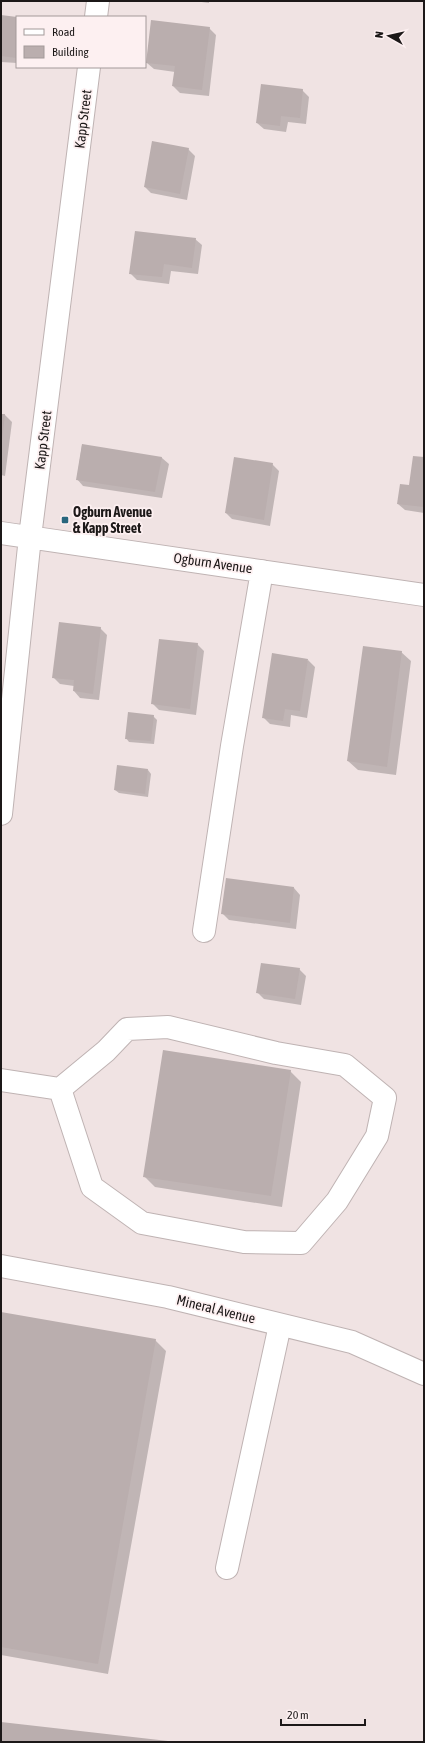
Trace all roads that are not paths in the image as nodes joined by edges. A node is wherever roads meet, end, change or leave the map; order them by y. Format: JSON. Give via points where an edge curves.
{"nodes":[{"id":1,"x":98,"y":1,"type":"edge"},
{"id":2,"x":96,"y":16,"type":"edge"},
{"id":3,"x":89,"y":68,"type":"edge"},
{"id":4,"x":1,"y":533,"type":"edge"},
{"id":5,"x":30,"y":537,"type":"junction"},
{"id":6,"x":262,"y":571,"type":"junction"},
{"id":7,"x":424,"y":595,"type":"edge"},
{"id":8,"x":1,"y":814,"type":"edge"},
{"id":9,"x":204,"y":931,"type":"dead end"},
{"id":10,"x":1,"y":1080,"type":"edge"},
{"id":11,"x":60,"y":1089,"type":"junction"},
{"id":12,"x":1,"y":1266,"type":"edge"},
{"id":13,"x":280,"y":1324,"type":"junction"},
{"id":14,"x":424,"y":1374,"type":"edge"},
{"id":15,"x":226,"y":1568,"type":"dead end"}],
"edges":[{"from":1,"to":2,"type":"street"},
{"from":3,"to":5,"type":"street","name":"Kapp Street"},
{"from":4,"to":5,"type":"street","name":"Ogburn Avenue"},
{"from":5,"to":6,"type":"street","name":"Ogburn Avenue"},
{"from":5,"to":8,"type":"street","name":"Kapp Street"},
{"from":6,"to":7,"type":"street","name":"Ogburn Avenue"},
{"from":6,"to":9,"type":"street"},
{"from":10,"to":11,"type":"street"},
{"from":11,"to":11,"type":"street","via":[[92,1187],[142,1223],[244,1242],[301,1243],[337,1201],[377,1136],[385,1098],[345,1065],[276,1053],[168,1027],[127,1029],[106,1051]]},
{"from":12,"to":13,"type":"street","name":"Mineral Avenue","via":[[168,1297]]},
{"from":13,"to":14,"type":"street","name":"Mineral Avenue","via":[[352,1342]]},
{"from":13,"to":15,"type":"street"}]}
